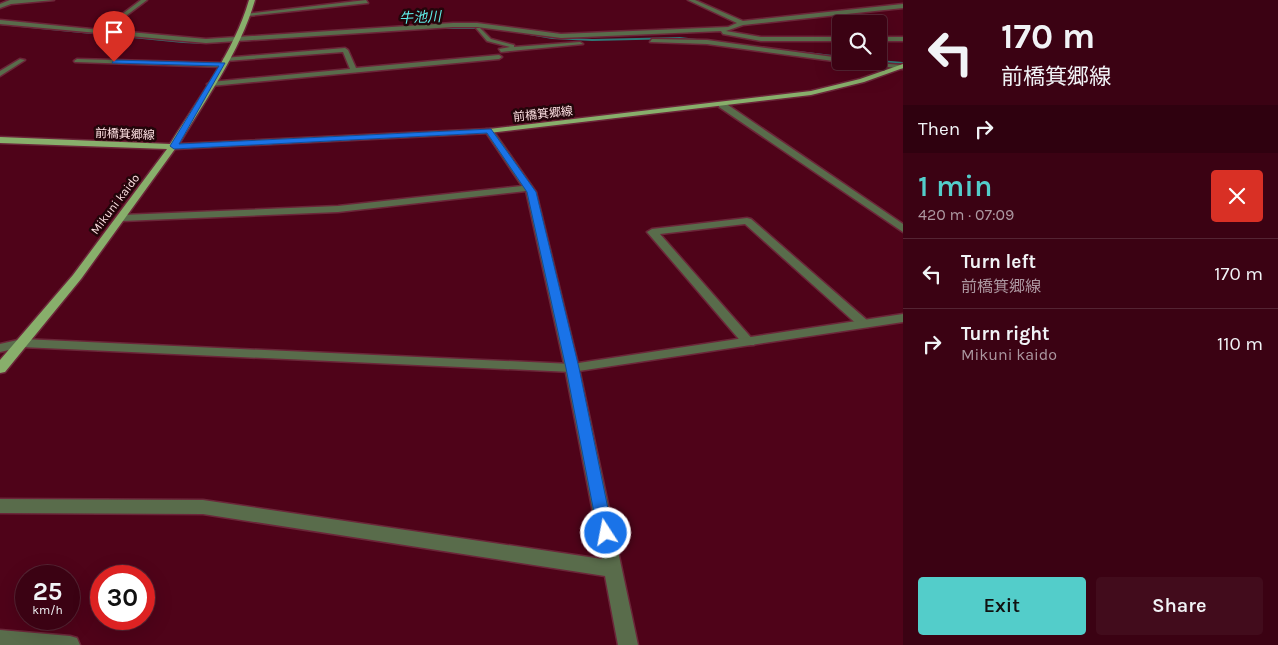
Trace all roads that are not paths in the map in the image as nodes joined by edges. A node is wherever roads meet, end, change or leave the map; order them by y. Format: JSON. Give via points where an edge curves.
{"nodes":[{"id":1,"x":51,"y":0,"type":"edge"},
{"id":2,"x":144,"y":0,"type":"edge"},
{"id":3,"x":240,"y":0,"type":"edge"},
{"id":4,"x":252,"y":0,"type":"edge"},
{"id":5,"x":691,"y":0,"type":"edge"},
{"id":6,"x":366,"y":2,"type":"dead end"},
{"id":7,"x":0,"y":6,"type":"edge"},
{"id":8,"x":903,"y":6,"type":"edge"},
{"id":9,"x":248,"y":14,"type":"junction"},
{"id":10,"x":0,"y":22,"type":"edge"},
{"id":11,"x":742,"y":23,"type":"junction"},
{"id":12,"x":478,"y":30,"type":"junction"},
{"id":13,"x":715,"y":30,"type":"junction"},
{"id":14,"x":101,"y":32,"type":"junction"},
{"id":15,"x":601,"y":35,"type":"junction"},
{"id":16,"x":832,"y":39,"type":"edge"},
{"id":17,"x":887,"y":39,"type":"edge"},
{"id":18,"x":903,"y":39,"type":"edge"},
{"id":19,"x":235,"y":41,"type":"junction"},
{"id":20,"x":643,"y":41,"type":"dead end"},
{"id":21,"x":609,"y":43,"type":"dead end"},
{"id":22,"x":580,"y":44,"type":"junction"},
{"id":23,"x":590,"y":44,"type":"dead end"},
{"id":24,"x":522,"y":49,"type":"junction"},
{"id":25,"x":832,"y":59,"type":"edge"},
{"id":26,"x":22,"y":60,"type":"dead end"},
{"id":27,"x":77,"y":61,"type":"dead end"},
{"id":28,"x":224,"y":62,"type":"junction"},
{"id":29,"x":887,"y":64,"type":"edge"},
{"id":30,"x":902,"y":66,"type":"edge"},
{"id":31,"x":354,"y":71,"type":"junction"},
{"id":32,"x":0,"y":74,"type":"edge"},
{"id":33,"x":211,"y":84,"type":"junction"},
{"id":34,"x":722,"y":104,"type":"junction"},
{"id":35,"x":489,"y":131,"type":"junction"},
{"id":36,"x":0,"y":140,"type":"edge"},
{"id":37,"x":174,"y":146,"type":"junction"},
{"id":38,"x":529,"y":188,"type":"junction"},
{"id":39,"x":122,"y":218,"type":"junction"},
{"id":40,"x":903,"y":229,"type":"edge"},
{"id":41,"x":903,"y":318,"type":"edge"},
{"id":42,"x":864,"y":324,"type":"junction"},
{"id":43,"x":748,"y":342,"type":"junction"},
{"id":44,"x":22,"y":343,"type":"junction"},
{"id":45,"x":0,"y":348,"type":"edge"},
{"id":46,"x":572,"y":368,"type":"junction"},
{"id":47,"x":0,"y":369,"type":"edge"},
{"id":48,"x":0,"y":506,"type":"edge"},
{"id":49,"x":613,"y":569,"type":"junction"},
{"id":50,"x":0,"y":639,"type":"edge"},
{"id":51,"x":70,"y":645,"type":"edge"},
{"id":52,"x":628,"y":645,"type":"edge"}],
"edges":[{"from":1,"to":7,"type":"street","via":[[10,2]]},
{"from":2,"to":14,"type":"street"},
{"from":3,"to":4,"type":"street"},
{"from":4,"to":9,"type":"main road","name":"Mikuni kaido"},
{"from":5,"to":11,"type":"street"},
{"from":6,"to":9,"type":"street"},
{"from":8,"to":11,"type":"street"},
{"from":9,"to":19,"type":"main road","name":"Mikuni kaido"},
{"from":10,"to":14,"type":"street"},
{"from":11,"to":13,"type":"street"},
{"from":12,"to":19,"type":"street"},
{"from":12,"to":22,"type":"street"},
{"from":12,"to":24,"type":"street","via":[[490,40]]},
{"from":13,"to":15,"type":"street"},
{"from":13,"to":16,"type":"street","via":[[761,40]]},
{"from":14,"to":19,"type":"street"},
{"from":15,"to":19,"type":"street","via":[[561,36],[492,26],[453,25]]},
{"from":15,"to":21,"type":"street"},
{"from":17,"to":18,"type":"street"},
{"from":19,"to":28,"type":"main road","name":"Mikuni kaido"},
{"from":20,"to":25,"type":"street","via":[[707,42]]},
{"from":22,"to":23,"type":"street"},
{"from":22,"to":24,"type":"street"},
{"from":24,"to":31,"type":"street"},
{"from":26,"to":32,"type":"street"},
{"from":27,"to":28,"type":"street"},
{"from":28,"to":31,"type":"street","via":[[345,50]]},
{"from":28,"to":33,"type":"main road","name":"Mikuni kaido"},
{"from":29,"to":30,"type":"street"},
{"from":30,"to":34,"type":"main road","name":"前橋箕郷線","via":[[838,87]]},
{"from":31,"to":33,"type":"street"},
{"from":33,"to":37,"type":"main road","name":"Mikuni kaido"},
{"from":34,"to":35,"type":"main road","name":"前橋箕郷線"},
{"from":34,"to":40,"type":"street"},
{"from":35,"to":37,"type":"main road","name":"前橋箕郷線"},
{"from":35,"to":38,"type":"street"},
{"from":36,"to":37,"type":"main road","name":"前橋箕郷線"},
{"from":37,"to":39,"type":"main road","name":"Mikuni kaido"},
{"from":38,"to":39,"type":"street","via":[[338,209]]},
{"from":38,"to":46,"type":"street"},
{"from":39,"to":44,"type":"main road","name":"Mikuni kaido"},
{"from":41,"to":42,"type":"street"},
{"from":42,"to":43,"type":"street"},
{"from":42,"to":43,"type":"street","via":[[747,221],[652,232]]},
{"from":43,"to":46,"type":"street"},
{"from":44,"to":45,"type":"street"},
{"from":44,"to":46,"type":"street"},
{"from":44,"to":47,"type":"main road","name":"Mikuni kaido"},
{"from":46,"to":49,"type":"street"},
{"from":48,"to":49,"type":"street","via":[[203,507]]},
{"from":49,"to":52,"type":"street"},
{"from":50,"to":51,"type":"street"}]}
